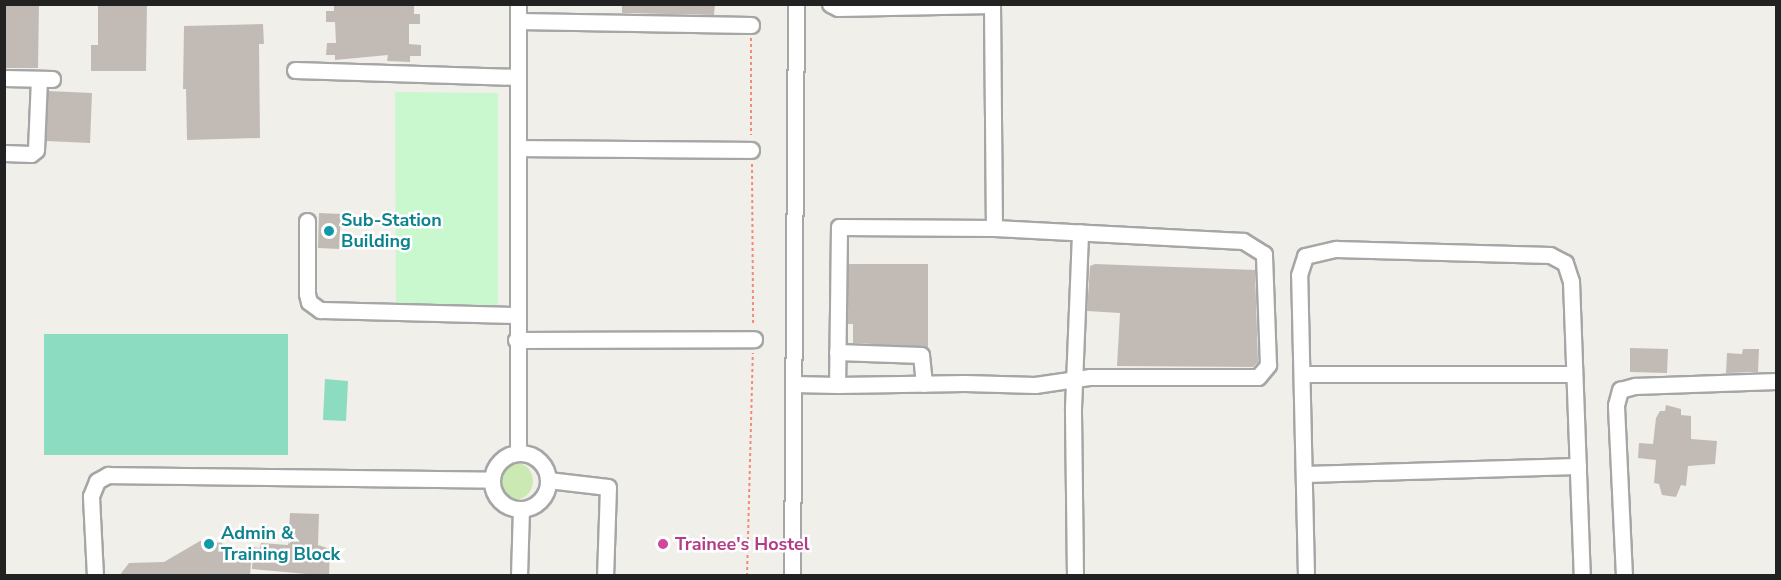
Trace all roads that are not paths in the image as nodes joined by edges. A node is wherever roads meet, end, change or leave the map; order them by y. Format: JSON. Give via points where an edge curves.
{"nodes":[{"id":1,"x":518,"y":4,"type":"edge"},
{"id":2,"x":796,"y":4,"type":"edge"},
{"id":3,"x":830,"y":4,"type":"edge"},
{"id":4,"x":992,"y":5,"type":"edge"},
{"id":5,"x":518,"y":21,"type":"junction"},
{"id":6,"x":751,"y":25,"type":"road end"},
{"id":7,"x":295,"y":70,"type":"dead end"},
{"id":8,"x":517,"y":77,"type":"junction"},
{"id":9,"x":4,"y":78,"type":"edge"},
{"id":10,"x":518,"y":148,"type":"junction"},
{"id":11,"x":752,"y":150,"type":"road end"},
{"id":12,"x":4,"y":153,"type":"edge"},
{"id":13,"x":307,"y":221,"type":"dead end"},
{"id":14,"x":994,"y":228,"type":"junction"},
{"id":15,"x":1080,"y":232,"type":"junction"},
{"id":16,"x":516,"y":315,"type":"junction"},
{"id":17,"x":754,"y":339,"type":"road end"},
{"id":18,"x":516,"y":340,"type":"junction"},
{"id":19,"x":837,"y":352,"type":"junction"},
{"id":20,"x":1302,"y":374,"type":"junction"},
{"id":21,"x":1574,"y":374,"type":"junction"},
{"id":22,"x":1075,"y":379,"type":"junction"},
{"id":23,"x":1776,"y":381,"type":"edge"},
{"id":24,"x":794,"y":384,"type":"junction"},
{"id":25,"x":924,"y":384,"type":"junction"},
{"id":26,"x":837,"y":385,"type":"junction"},
{"id":27,"x":518,"y":453,"type":"junction"},
{"id":28,"x":1578,"y":466,"type":"junction"},
{"id":29,"x":1304,"y":474,"type":"junction"},
{"id":30,"x":492,"y":480,"type":"junction"},
{"id":31,"x":548,"y":480,"type":"junction"},
{"id":32,"x":520,"y":509,"type":"junction"},
{"id":33,"x":95,"y":576,"type":"edge"},
{"id":34,"x":519,"y":576,"type":"edge"},
{"id":35,"x":604,"y":576,"type":"edge"},
{"id":36,"x":792,"y":576,"type":"edge"},
{"id":37,"x":1075,"y":576,"type":"edge"},
{"id":38,"x":1306,"y":576,"type":"edge"},
{"id":39,"x":1582,"y":576,"type":"edge"},
{"id":40,"x":1624,"y":576,"type":"edge"}],
"edges":[{"from":1,"to":5,"type":"street"},
{"from":2,"to":24,"type":"street"},
{"from":3,"to":4,"type":"street","via":[[838,8]]},
{"from":4,"to":14,"type":"street"},
{"from":5,"to":6,"type":"street"},
{"from":5,"to":8,"type":"street"},
{"from":7,"to":8,"type":"street"},
{"from":8,"to":10,"type":"street"},
{"from":9,"to":12,"type":"street","via":[[45,79],[36,150],[31,154]]},
{"from":10,"to":11,"type":"street"},
{"from":10,"to":16,"type":"street"},
{"from":13,"to":16,"type":"street","via":[[307,294],[309,302],[320,310]]},
{"from":14,"to":15,"type":"street"},
{"from":14,"to":19,"type":"street","via":[[839,227]]},
{"from":15,"to":22,"type":"street"},
{"from":15,"to":22,"type":"street","via":[[1243,241],[1257,246],[1266,266],[1268,365],[1258,377]]},
{"from":16,"to":18,"type":"street"},
{"from":17,"to":18,"type":"street"},
{"from":18,"to":27,"type":"street"},
{"from":19,"to":25,"type":"street","via":[[921,355]]},
{"from":19,"to":26,"type":"street"},
{"from":20,"to":21,"type":"street"},
{"from":20,"to":21,"type":"street","via":[[1301,263],[1312,252],[1336,249],[1558,258],[1565,264],[1571,281]]},
{"from":20,"to":29,"type":"street"},
{"from":21,"to":28,"type":"street"},
{"from":22,"to":25,"type":"street","via":[[1035,385]]},
{"from":22,"to":37,"type":"street"},
{"from":23,"to":40,"type":"street","via":[[1635,386],[1620,390],[1616,405]]},
{"from":24,"to":26,"type":"street"},
{"from":24,"to":36,"type":"street"},
{"from":25,"to":26,"type":"street"},
{"from":27,"to":30,"type":"street","via":[[502,459]]},
{"from":27,"to":31,"type":"street","via":[[535,458]]},
{"from":28,"to":29,"type":"street"},
{"from":28,"to":39,"type":"street"},
{"from":29,"to":38,"type":"street"},
{"from":30,"to":32,"type":"street","via":[[497,499]]},
{"from":30,"to":33,"type":"street","via":[[260,480],[108,475],[97,481],[91,496]]},
{"from":31,"to":32,"type":"street","via":[[543,497]]},
{"from":31,"to":35,"type":"street","via":[[608,487]]},
{"from":32,"to":34,"type":"street"}]}
